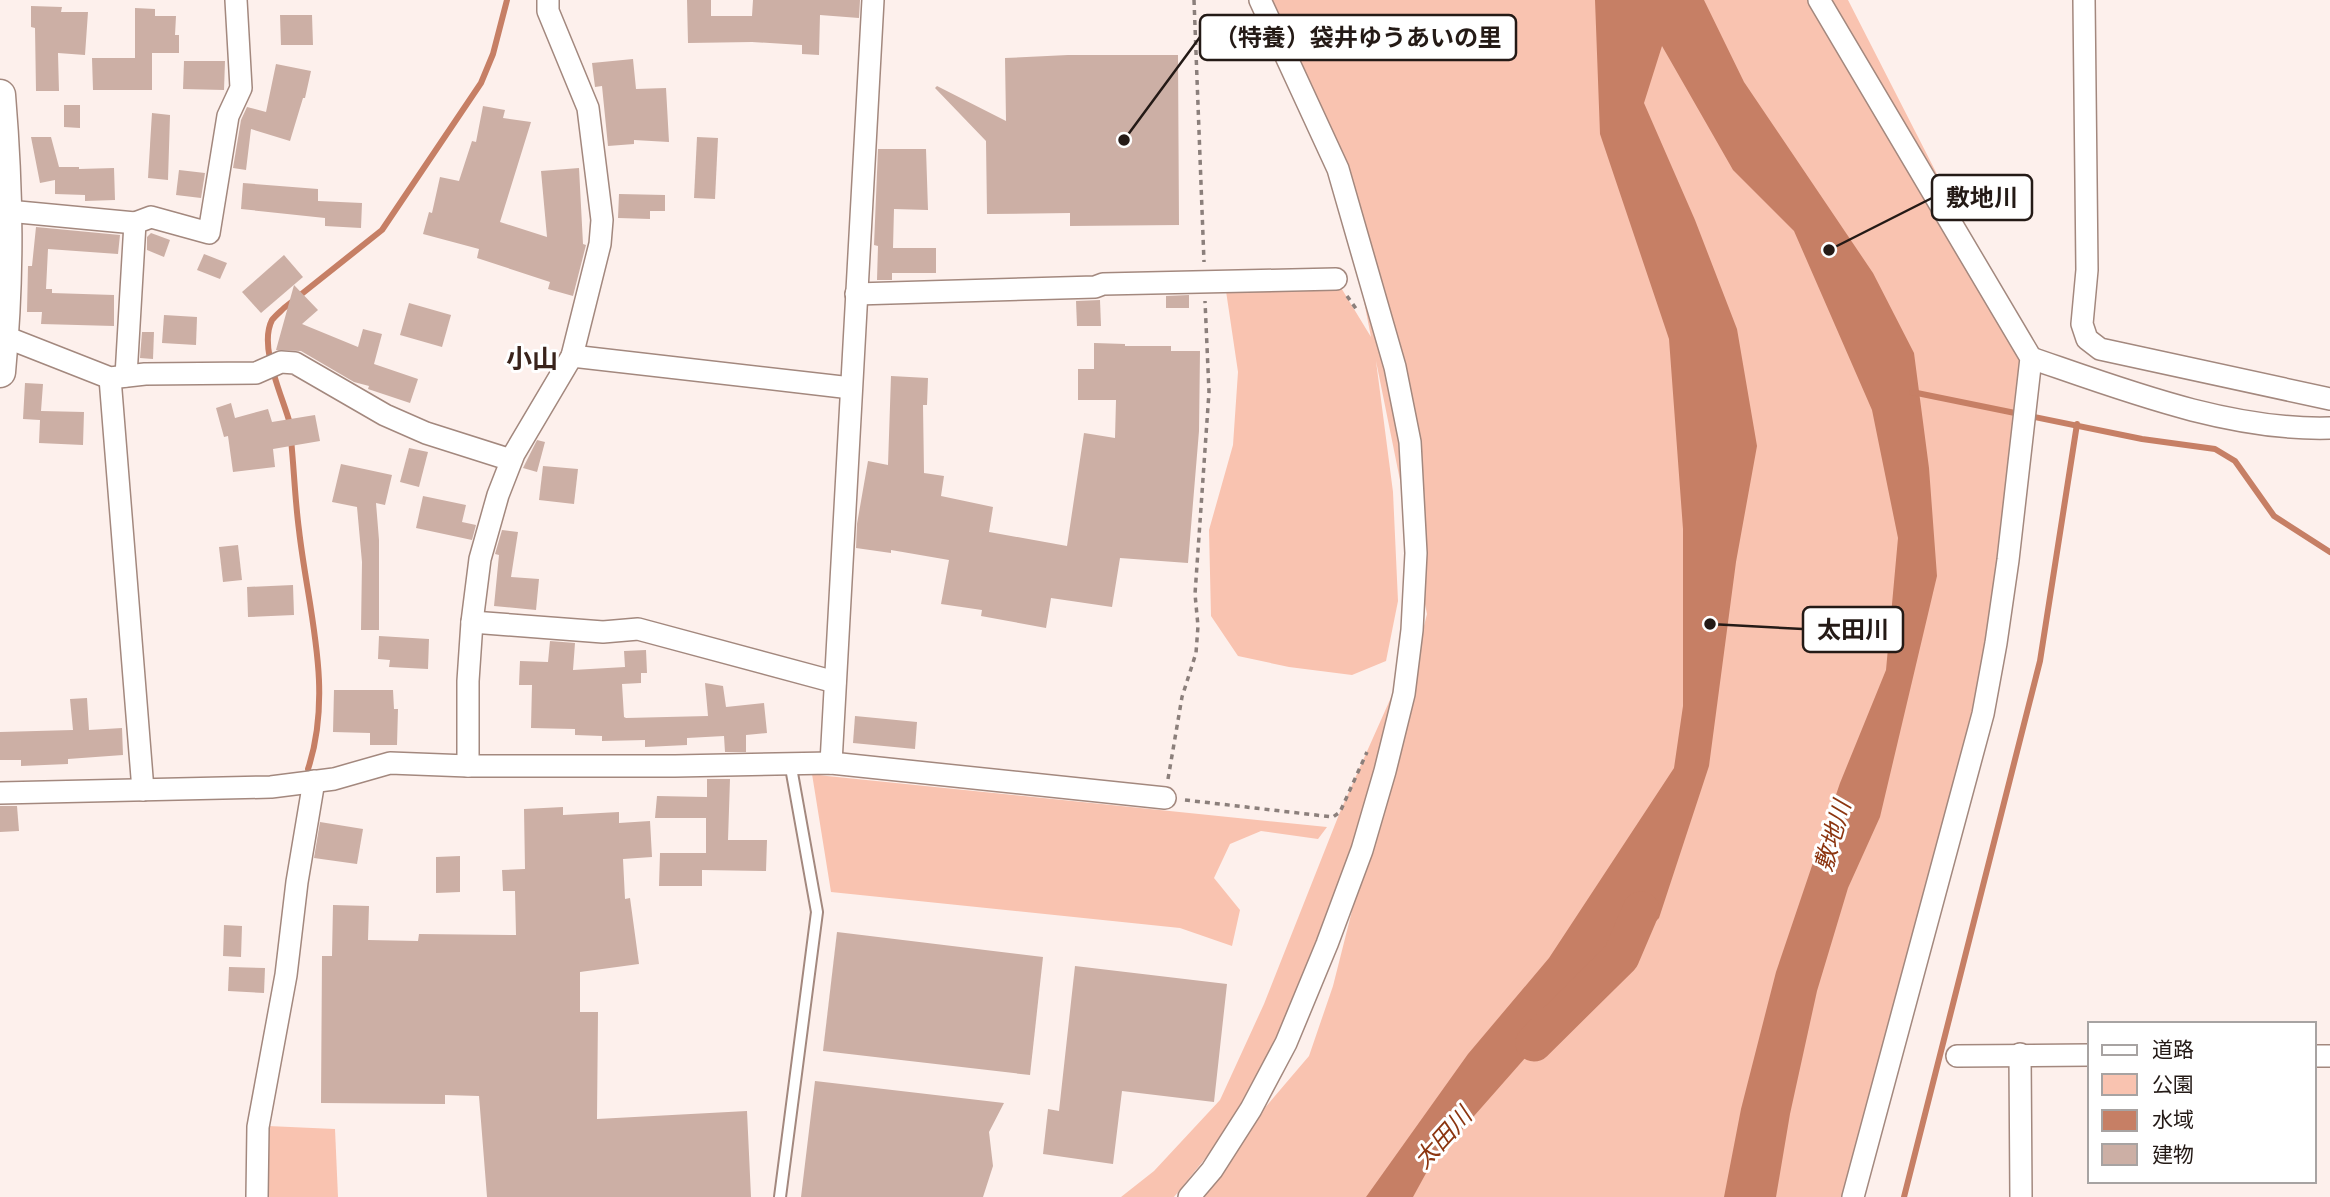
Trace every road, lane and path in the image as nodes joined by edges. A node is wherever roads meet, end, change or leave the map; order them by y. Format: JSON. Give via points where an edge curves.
{"nodes":[{"id":1,"x":236,"y":0,"type":"edge"},
{"id":2,"x":548,"y":0,"type":"edge"},
{"id":3,"x":873,"y":0,"type":"edge"},
{"id":4,"x":1194,"y":0,"type":"edge"},
{"id":5,"x":1260,"y":0,"type":"edge"},
{"id":6,"x":1819,"y":0,"type":"edge"},
{"id":7,"x":2084,"y":0,"type":"edge"},
{"id":8,"x":0,"y":95,"type":"edge"},
{"id":9,"x":5,"y":206,"type":"edge"},
{"id":10,"x":135,"y":223,"type":"junction"},
{"id":11,"x":1336,"y":279,"type":"dead end"},
{"id":12,"x":1205,"y":283,"type":"junction"},
{"id":13,"x":856,"y":294,"type":"junction"},
{"id":14,"x":2,"y":334,"type":"edge"},
{"id":15,"x":572,"y":356,"type":"junction"},
{"id":16,"x":2031,"y":358,"type":"junction"},
{"id":17,"x":0,"y":372,"type":"edge"},
{"id":18,"x":118,"y":377,"type":"junction"},
{"id":19,"x":851,"y":388,"type":"junction"},
{"id":20,"x":2330,"y":399,"type":"edge"},
{"id":21,"x":2330,"y":428,"type":"edge"},
{"id":22,"x":512,"y":460,"type":"junction"},
{"id":23,"x":472,"y":622,"type":"junction"},
{"id":24,"x":835,"y":682,"type":"junction"},
{"id":25,"x":1372,"y":741,"type":"dead end"},
{"id":26,"x":790,"y":762,"type":"junction"},
{"id":27,"x":831,"y":763,"type":"junction"},
{"id":28,"x":468,"y":765,"type":"junction"},
{"id":29,"x":314,"y":781,"type":"junction"},
{"id":30,"x":143,"y":790,"type":"junction"},
{"id":31,"x":0,"y":793,"type":"edge"},
{"id":32,"x":1165,"y":798,"type":"junction"},
{"id":33,"x":2020,"y":1054,"type":"junction"},
{"id":34,"x":2088,"y":1055,"type":"edge"},
{"id":35,"x":1957,"y":1056,"type":"dead end"},
{"id":36,"x":257,"y":1197,"type":"edge"},
{"id":37,"x":780,"y":1197,"type":"edge"},
{"id":38,"x":1189,"y":1197,"type":"edge"},
{"id":39,"x":1853,"y":1197,"type":"edge"},
{"id":40,"x":2021,"y":1197,"type":"edge"}],
"edges":[{"from":1,"to":10,"type":"street","via":[[241,88],[229,116],[209,233],[151,217]]},
{"from":2,"to":15,"type":"street","via":[[548,11],[588,108],[602,220]]},
{"from":3,"to":13,"type":"street"},
{"from":4,"to":12,"type":"path"},
{"from":5,"to":38,"type":"street","via":[[1338,169],[1395,367],[1410,442],[1416,553],[1412,630],[1404,694],[1385,771],[1327,944],[1286,1042],[1251,1109]]},
{"from":6,"to":16,"type":"street"},
{"from":7,"to":20,"type":"street","via":[[2087,270],[2082,324],[2087,339],[2101,349]]},
{"from":8,"to":9,"type":"street"},
{"from":9,"to":10,"type":"street"},
{"from":9,"to":14,"type":"street","via":[[7,289]]},
{"from":10,"to":18,"type":"street"},
{"from":11,"to":12,"type":"street"},
{"from":12,"to":13,"type":"street"},
{"from":12,"to":32,"type":"path","via":[[1209,391],[1195,594],[1196,653],[1182,697]]},
{"from":13,"to":19,"type":"street"},
{"from":14,"to":17,"type":"street"},
{"from":14,"to":18,"type":"street"},
{"from":15,"to":19,"type":"street"},
{"from":15,"to":22,"type":"street"},
{"from":16,"to":21,"type":"street","via":[[2232,418],[2305,429]]},
{"from":16,"to":39,"type":"street","via":[[2008,559],[1983,714]]},
{"from":18,"to":22,"type":"street","via":[[256,373],[281,362],[295,363],[385,415]]},
{"from":18,"to":30,"type":"street"},
{"from":19,"to":24,"type":"street"},
{"from":22,"to":23,"type":"street","via":[[480,559]]},
{"from":23,"to":24,"type":"street","via":[[603,632],[638,629]]},
{"from":23,"to":28,"type":"street"},
{"from":24,"to":27,"type":"street"},
{"from":25,"to":32,"type":"path","via":[[1340,812],[1333,817]]},
{"from":26,"to":27,"type":"street"},
{"from":26,"to":28,"type":"street"},
{"from":26,"to":37,"type":"lane","via":[[817,912]]},
{"from":27,"to":32,"type":"street"},
{"from":28,"to":29,"type":"street","via":[[390,763]]},
{"from":29,"to":30,"type":"street","via":[[271,787]]},
{"from":29,"to":36,"type":"street","via":[[260,1117]]},
{"from":30,"to":31,"type":"street"},
{"from":33,"to":34,"type":"street"},
{"from":33,"to":35,"type":"street"},
{"from":33,"to":40,"type":"street"}]}
